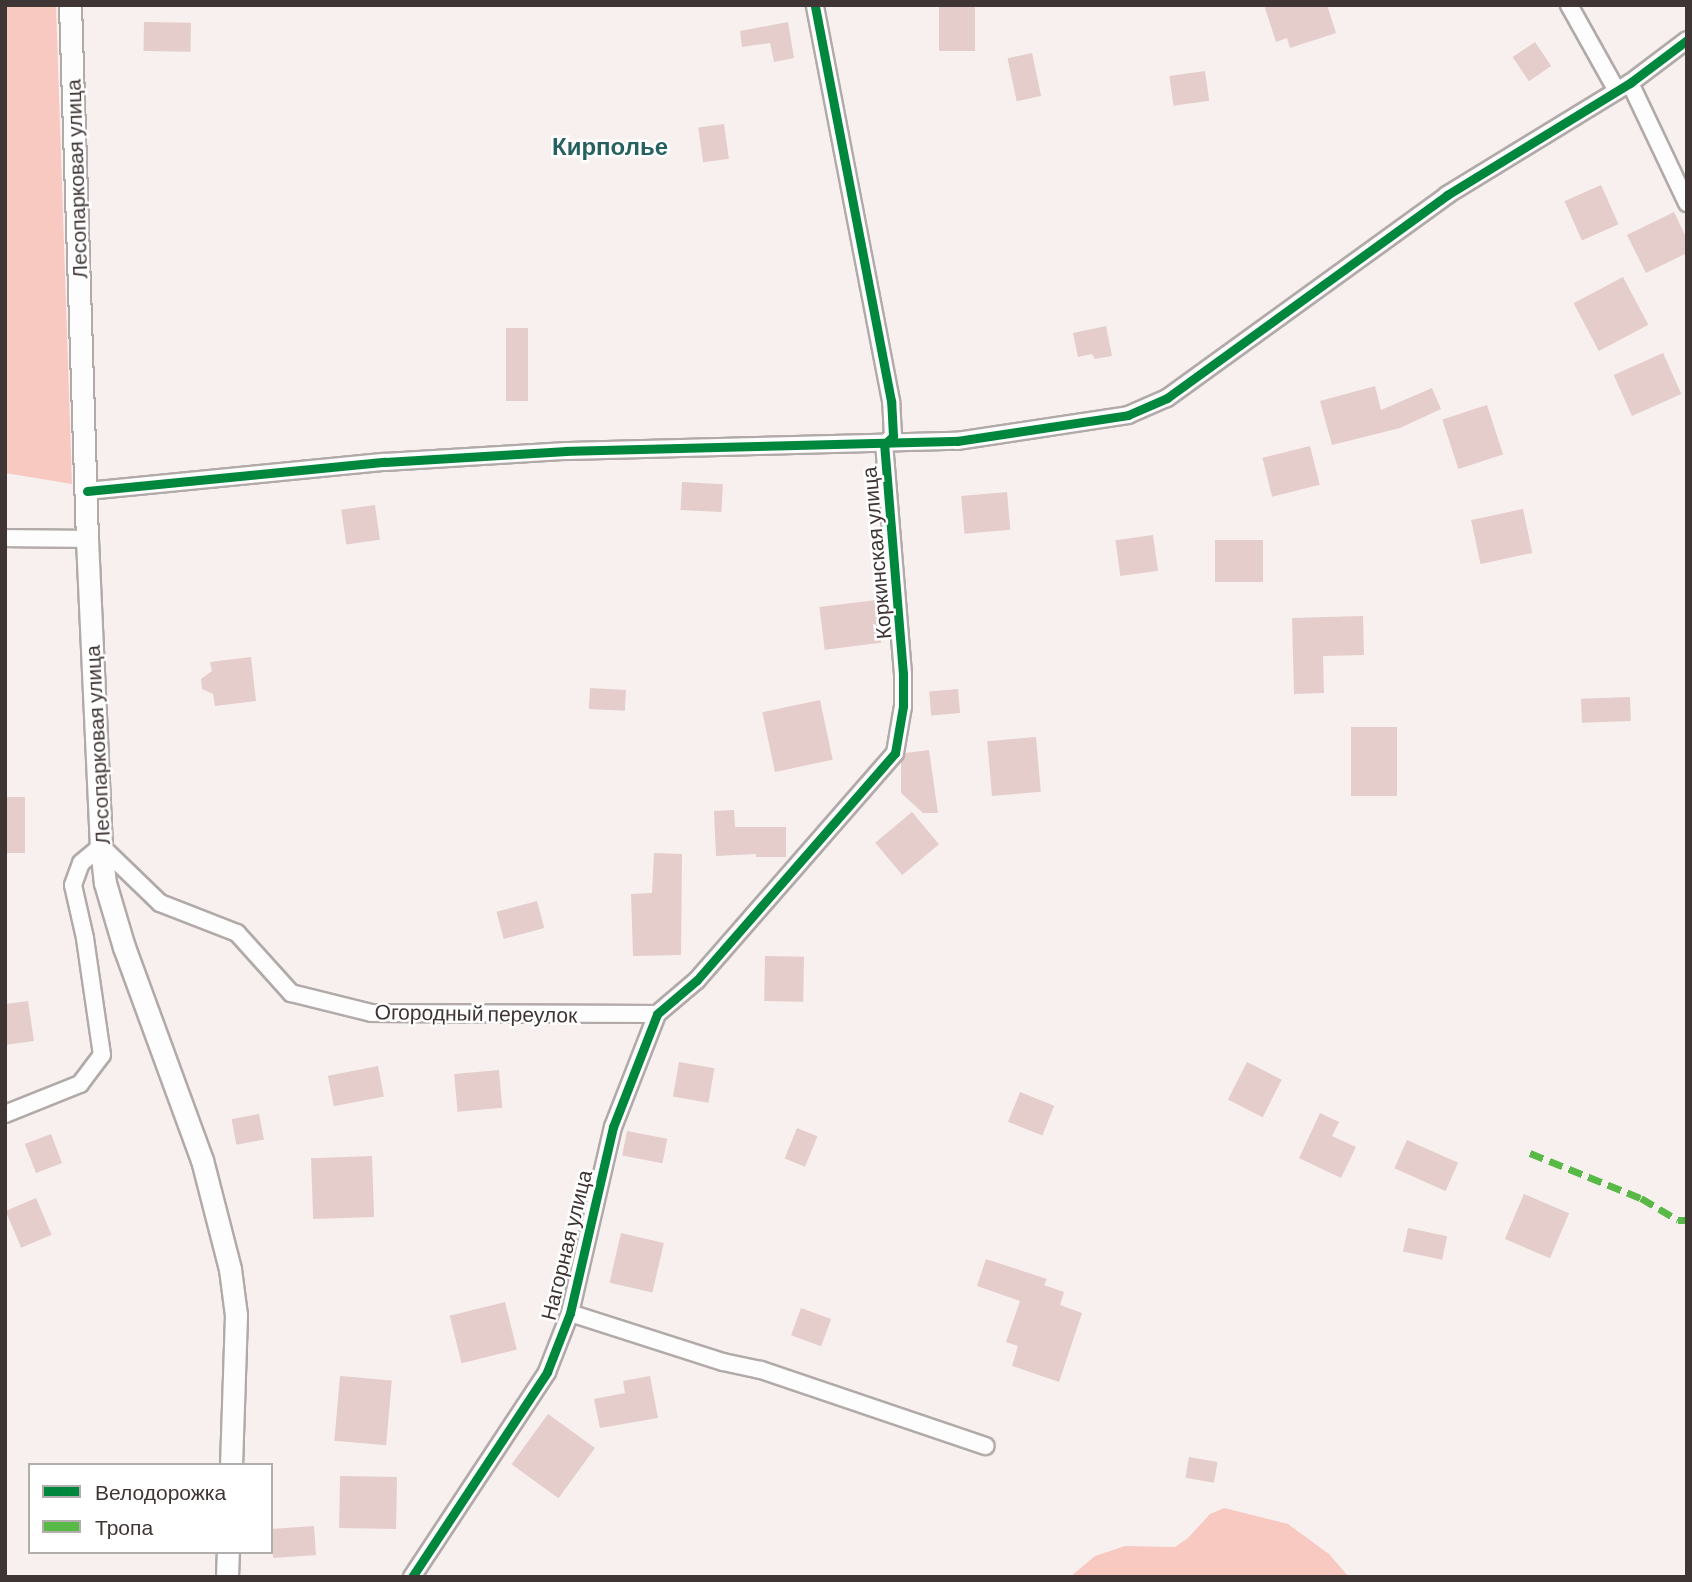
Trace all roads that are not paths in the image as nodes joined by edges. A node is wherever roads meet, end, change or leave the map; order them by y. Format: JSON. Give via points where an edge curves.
{"nodes":[{"id":1,"x":70,"y":5,"type":"edge"},
{"id":2,"x":815,"y":5,"type":"edge"},
{"id":3,"x":1569,"y":5,"type":"edge"},
{"id":4,"x":1687,"y":40,"type":"edge"},
{"id":5,"x":1624,"y":87,"type":"junction"},
{"id":6,"x":1687,"y":203,"type":"edge"},
{"id":7,"x":884,"y":445,"type":"junction"},
{"id":8,"x":87,"y":491,"type":"junction"},
{"id":9,"x":5,"y":538,"type":"edge"},
{"id":10,"x":87,"y":539,"type":"junction"},
{"id":11,"x":101,"y":846,"type":"junction"},
{"id":12,"x":657,"y":1014,"type":"junction"},
{"id":13,"x":5,"y":1114,"type":"edge"},
{"id":14,"x":570,"y":1314,"type":"junction"},
{"id":15,"x":986,"y":1447,"type":"dead end"},
{"id":16,"x":231,"y":1463,"type":"edge"},
{"id":17,"x":228,"y":1554,"type":"edge"},
{"id":18,"x":227,"y":1577,"type":"edge"},
{"id":19,"x":412,"y":1577,"type":"edge"}],
"edges":[{"from":1,"to":8,"type":"street","name":"Лесопарковая улица"},
{"from":2,"to":7,"type":"street","name":"Коркинская улица","via":[[891,401],[893,436]]},
{"from":3,"to":5,"type":"street"},
{"from":4,"to":5,"type":"street"},
{"from":5,"to":6,"type":"street"},
{"from":5,"to":7,"type":"street","via":[[1447,195],[1167,398],[1128,415],[1007,436]]},
{"from":7,"to":8,"type":"street","via":[[554,452],[385,462]]},
{"from":7,"to":12,"type":"street","name":"Коркинская улица","via":[[903,674],[895,754],[697,980]]},
{"from":8,"to":10,"type":"street","name":"Лесопарковая улица"},
{"from":9,"to":10,"type":"street"},
{"from":10,"to":11,"type":"street","name":"Лесопарковая улица"},
{"from":11,"to":12,"type":"street","name":"Огородный переулок","via":[[160,903],[237,933],[291,993],[372,1013]]},
{"from":11,"to":13,"type":"street","via":[[81,863],[73,886],[102,1055],[80,1084]]},
{"from":11,"to":16,"type":"street","name":"Лесопарковая улица","via":[[105,883],[124,947],[202,1160],[230,1269],[236,1315]]},
{"from":12,"to":14,"type":"street","name":"Нагорная улица","via":[[613,1128]]},
{"from":14,"to":15,"type":"street","via":[[761,1370]]},
{"from":14,"to":19,"type":"street","name":"Нагорная улица","via":[[547,1372]]},
{"from":17,"to":18,"type":"street"}]}
